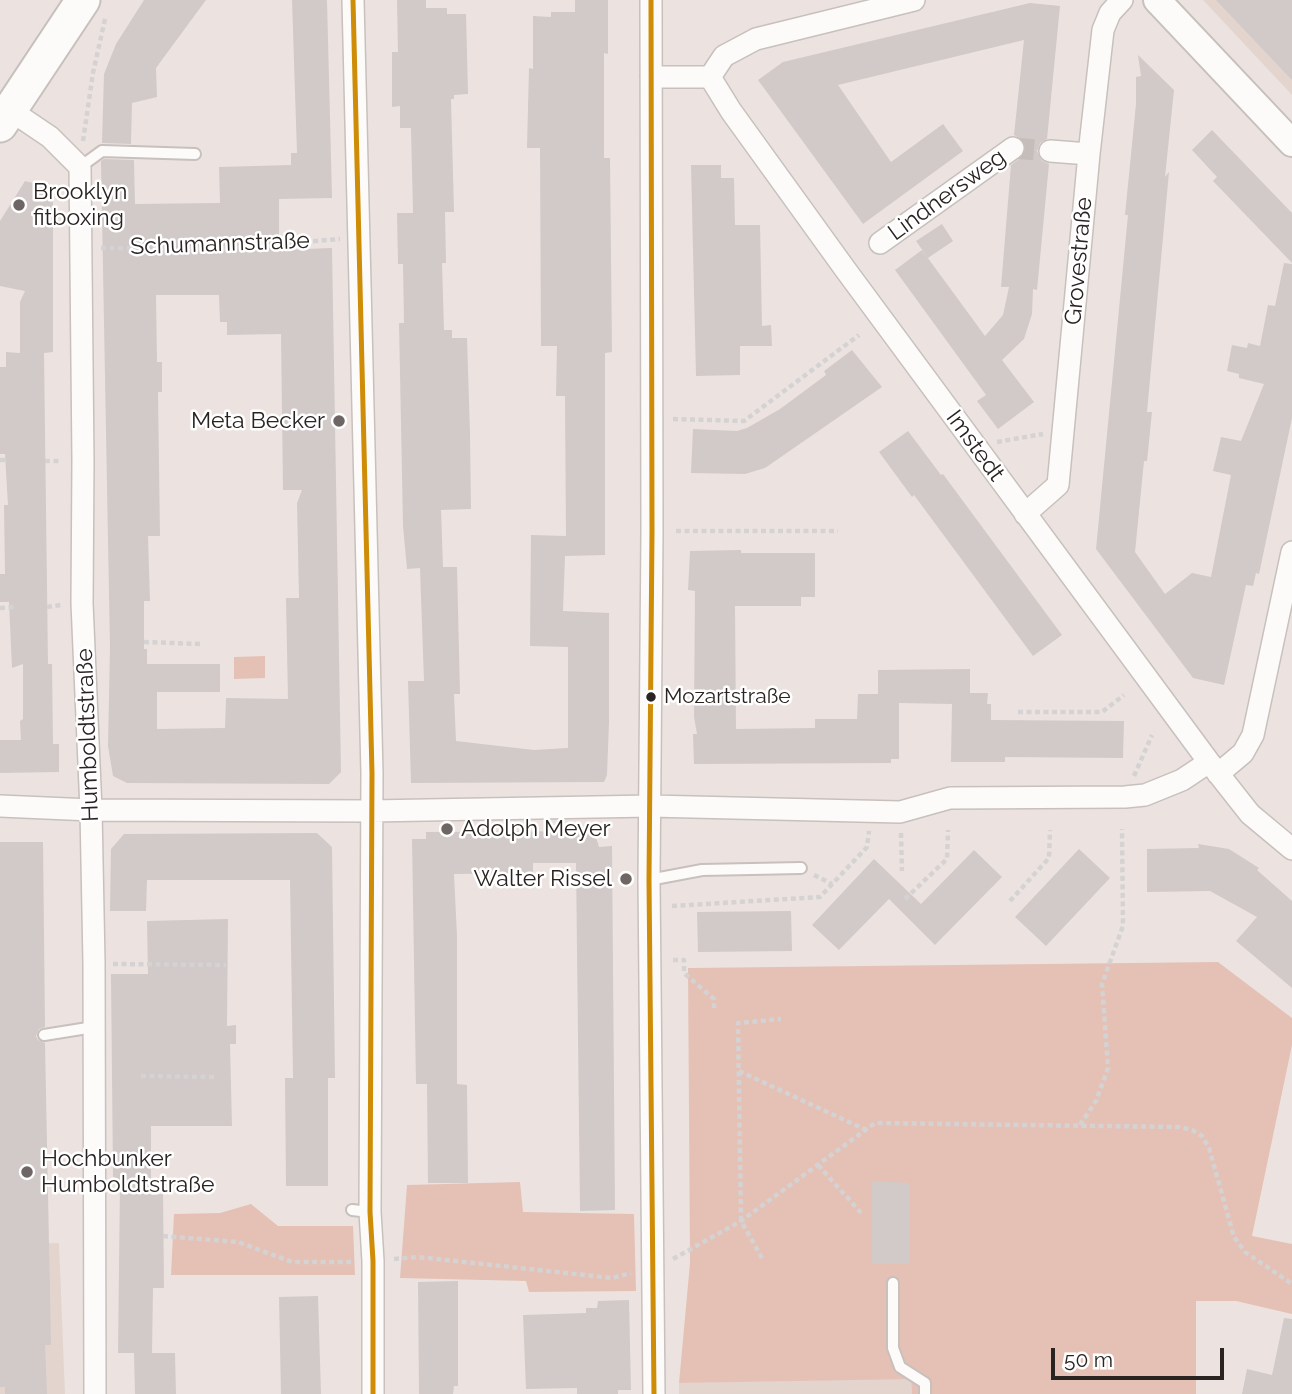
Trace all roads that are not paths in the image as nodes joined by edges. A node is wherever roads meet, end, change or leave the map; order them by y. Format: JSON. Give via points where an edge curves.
{"nodes":[{"id":1,"x":353,"y":0,"type":"edge"},
{"id":2,"x":651,"y":0,"type":"edge"},
{"id":3,"x":914,"y":0,"type":"edge"},
{"id":4,"x":1122,"y":0,"type":"edge"},
{"id":5,"x":1157,"y":0,"type":"edge"},
{"id":6,"x":95,"y":6,"type":"edge"},
{"id":7,"x":651,"y":77,"type":"junction"},
{"id":8,"x":710,"y":77,"type":"junction"},
{"id":9,"x":5,"y":118,"type":"edge"},
{"id":10,"x":1292,"y":143,"type":"edge"},
{"id":11,"x":1013,"y":148,"type":"tunnel mouth"},
{"id":12,"x":1050,"y":151,"type":"tunnel mouth"},
{"id":13,"x":195,"y":154,"type":"dead end"},
{"id":14,"x":1089,"y":154,"type":"junction"},
{"id":15,"x":80,"y":167,"type":"junction"},
{"id":16,"x":880,"y":243,"type":"dead end"},
{"id":17,"x":1025,"y":513,"type":"junction"},
{"id":18,"x":1292,"y":552,"type":"edge"},
{"id":19,"x":1213,"y":768,"type":"junction"},
{"id":20,"x":0,"y":806,"type":"edge"},
{"id":21,"x":651,"y":806,"type":"junction"},
{"id":22,"x":91,"y":810,"type":"junction"},
{"id":23,"x":371,"y":811,"type":"junction"},
{"id":24,"x":1292,"y":849,"type":"edge"},
{"id":25,"x":801,"y":868,"type":"dead end"},
{"id":26,"x":649,"y":880,"type":"junction"},
{"id":27,"x":94,"y":1027,"type":"junction"},
{"id":28,"x":44,"y":1035,"type":"dead end"},
{"id":29,"x":893,"y":1283,"type":"dead end"},
{"id":30,"x":95,"y":1394,"type":"edge"},
{"id":31,"x":373,"y":1394,"type":"edge"},
{"id":32,"x":654,"y":1394,"type":"edge"},
{"id":33,"x":925,"y":1394,"type":"edge"}],
"edges":[{"from":1,"to":23,"type":"street"},
{"from":2,"to":7,"type":"street"},
{"from":3,"to":8,"type":"street","via":[[756,39],[724,56]]},
{"from":4,"to":14,"type":"street","name":"Grovestraße","via":[[1103,30]]},
{"from":5,"to":10,"type":"street"},
{"from":6,"to":9,"type":"main road"},
{"from":7,"to":8,"type":"street"},
{"from":7,"to":21,"type":"street"},
{"from":8,"to":17,"type":"street","name":"Imstedt"},
{"from":9,"to":15,"type":"street","via":[[50,137]]},
{"from":11,"to":16,"type":"street","name":"Lindnersweg"},
{"from":12,"to":14,"type":"street"},
{"from":13,"to":15,"type":"lane","via":[[102,151]]},
{"from":14,"to":17,"type":"street","name":"Grovestraße","via":[[1058,485]]},
{"from":15,"to":22,"type":"street","name":"Humboldtstraße","via":[[82,603]]},
{"from":17,"to":19,"type":"street","name":"Imstedt"},
{"from":18,"to":19,"type":"street","via":[[1253,735],[1243,753]]},
{"from":19,"to":21,"type":"street","via":[[1144,795],[1125,797],[950,798],[900,812]]},
{"from":19,"to":24,"type":"street","name":"Imstedt","via":[[1250,814]]},
{"from":20,"to":22,"type":"street"},
{"from":21,"to":23,"type":"street"},
{"from":21,"to":26,"type":"street"},
{"from":22,"to":23,"type":"street"},
{"from":22,"to":27,"type":"street","name":"Humboldtstraße"},
{"from":23,"to":31,"type":"street","via":[[361,1211],[373,1262]]},
{"from":25,"to":26,"type":"lane","via":[[702,870]]},
{"from":26,"to":32,"type":"street"},
{"from":27,"to":28,"type":"lane"},
{"from":27,"to":30,"type":"street","name":"Humboldtstraße"},
{"from":29,"to":33,"type":"lane","via":[[893,1348],[900,1367],[925,1383]]}]}
